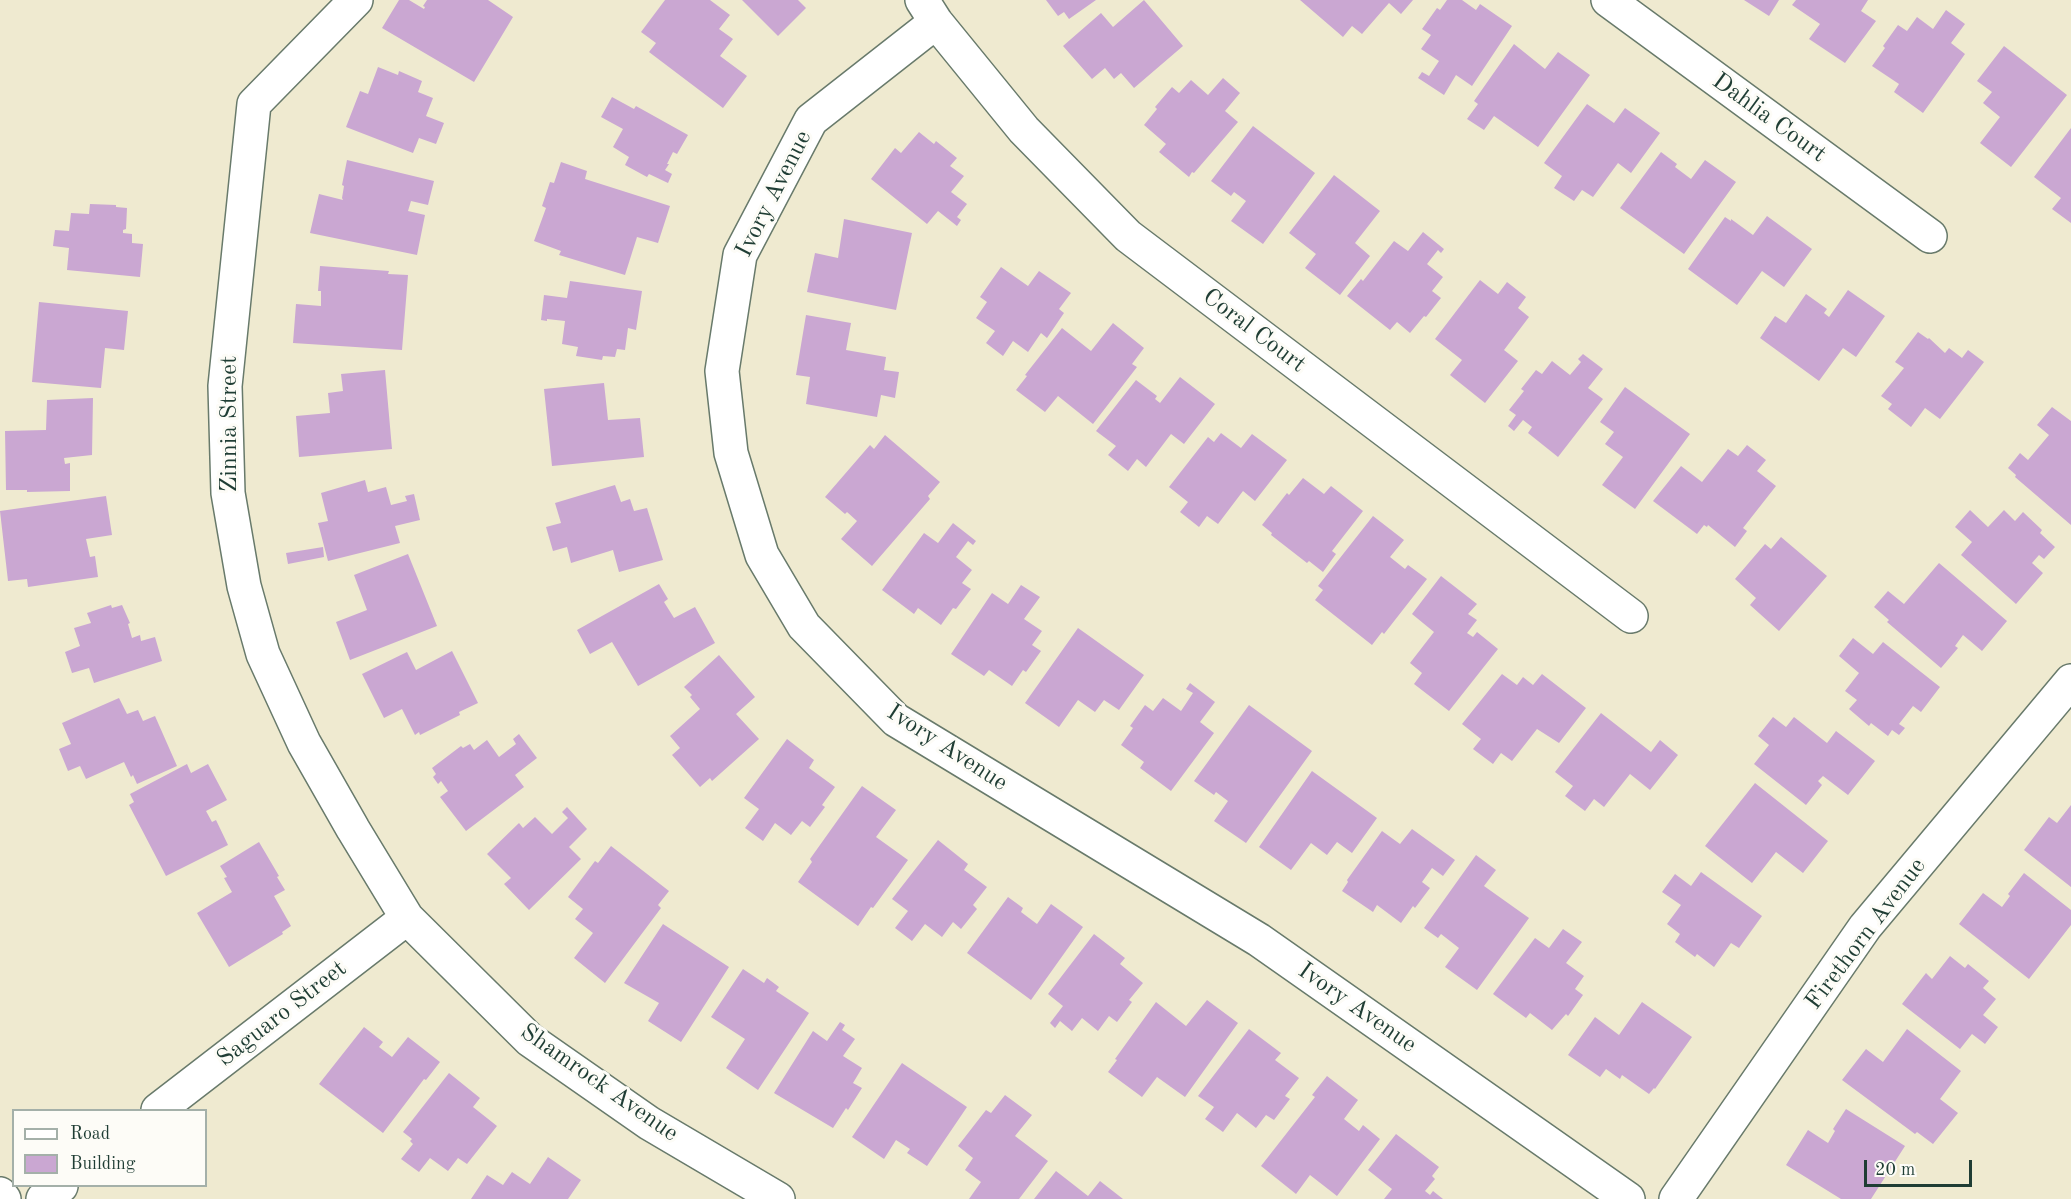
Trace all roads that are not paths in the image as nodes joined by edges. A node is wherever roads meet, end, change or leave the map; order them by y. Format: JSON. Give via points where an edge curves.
{"nodes":[{"id":1,"x":356,"y":0,"type":"edge"},
{"id":2,"x":1608,"y":0,"type":"edge"},
{"id":3,"x":929,"y":11,"type":"edge"},
{"id":4,"x":1930,"y":236,"type":"dead end"},
{"id":5,"x":1631,"y":616,"type":"dead end"},
{"id":6,"x":2071,"y":681,"type":"edge"},
{"id":7,"x":353,"y":829,"type":"joint"},
{"id":8,"x":407,"y":918,"type":"junction"},
{"id":9,"x":159,"y":1109,"type":"edge"},
{"id":10,"x":58,"y":1187,"type":"edge"},
{"id":11,"x":0,"y":1194,"type":"edge"},
{"id":12,"x":4,"y":1199,"type":"edge"},
{"id":13,"x":43,"y":1199,"type":"edge"},
{"id":14,"x":778,"y":1199,"type":"edge"},
{"id":15,"x":1628,"y":1199,"type":"edge"},
{"id":16,"x":1676,"y":1199,"type":"edge"}],
"edges":[{"from":1,"to":7,"type":"street","name":"Zinnia Street","via":[[254,104],[225,386],[228,493],[244,586],[263,654],[304,742]]},
{"from":2,"to":4,"type":"street","name":"Dahlia Court"},
{"from":3,"to":5,"type":"street","name":"Coral Court","via":[[1024,130],[1128,236]]},
{"from":3,"to":15,"type":"street","name":"Ivory Avenue","via":[[811,120],[740,255],[722,371],[731,453],[762,555],[804,626],[896,720],[1259,940]]},
{"from":6,"to":16,"type":"street","name":"Firethorn Avenue","via":[[1864,927]]},
{"from":7,"to":8,"type":"street","name":"Shamrock Avenue"},
{"from":8,"to":9,"type":"street","name":"Saguaro Street"},
{"from":8,"to":14,"type":"street","name":"Shamrock Avenue","via":[[530,1040],[649,1123]]},
{"from":10,"to":13,"type":"street"},
{"from":11,"to":12,"type":"street"}]}
